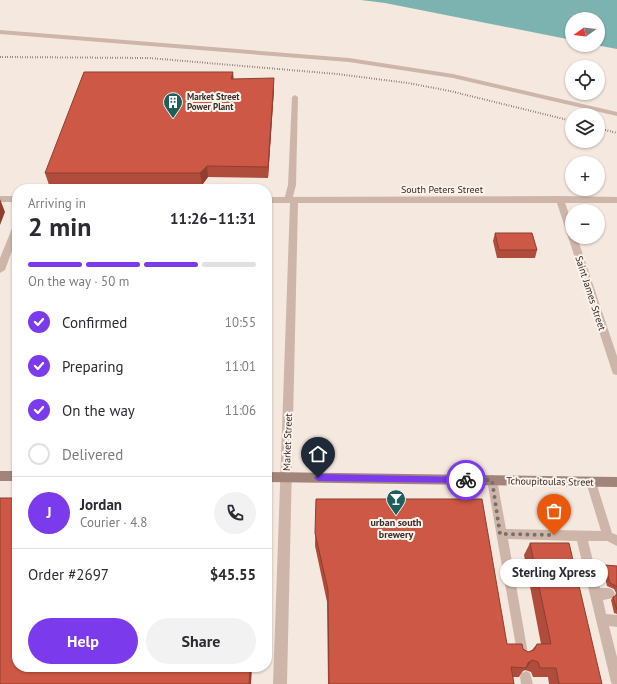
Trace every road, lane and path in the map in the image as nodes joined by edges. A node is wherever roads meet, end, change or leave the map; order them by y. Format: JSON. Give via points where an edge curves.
{"nodes":[{"id":1,"x":0,"y":32,"type":"edge"},
{"id":2,"x":295,"y":97,"type":"dead end"},
{"id":3,"x":617,"y":114,"type":"edge"},
{"id":4,"x":12,"y":198,"type":"edge"},
{"id":5,"x":0,"y":199,"type":"edge"},
{"id":6,"x":560,"y":199,"type":"junction"},
{"id":7,"x":272,"y":200,"type":"edge"},
{"id":8,"x":291,"y":200,"type":"junction"},
{"id":9,"x":617,"y":200,"type":"edge"},
{"id":10,"x":565,"y":214,"type":"edge"},
{"id":11,"x":12,"y":239,"type":"edge"},
{"id":12,"x":575,"y":244,"type":"edge"},
{"id":13,"x":0,"y":270,"type":"edge"},
{"id":14,"x":617,"y":371,"type":"edge"},
{"id":15,"x":0,"y":476,"type":"edge"},
{"id":16,"x":12,"y":476,"type":"edge"},
{"id":17,"x":272,"y":477,"type":"edge"},
{"id":18,"x":286,"y":477,"type":"junction"},
{"id":19,"x":492,"y":480,"type":"junction"},
{"id":20,"x":591,"y":482,"type":"junction"},
{"id":21,"x":617,"y":482,"type":"edge"},
{"id":22,"x":500,"y":534,"type":"junction"},
{"id":23,"x":581,"y":536,"type":"junction"},
{"id":24,"x":613,"y":539,"type":"edge"},
{"id":25,"x":595,"y":594,"type":"junction"},
{"id":26,"x":609,"y":594,"type":"dead end"},
{"id":27,"x":602,"y":620,"type":"junction"},
{"id":28,"x":616,"y":621,"type":"dead end"},
{"id":29,"x":613,"y":650,"type":"edge"},
{"id":30,"x":522,"y":654,"type":"edge"},
{"id":31,"x":617,"y":682,"type":"edge"},
{"id":32,"x":280,"y":684,"type":"edge"}],
"edges":[{"from":1,"to":3,"type":"lane","via":[[349,60],[453,76]]},
{"from":2,"to":8,"type":"lane"},
{"from":4,"to":5,"type":"street"},
{"from":6,"to":8,"type":"street","name":"South Peters Street"},
{"from":6,"to":9,"type":"street","name":"South Peters Street"},
{"from":6,"to":10,"type":"street","name":"Saint James Street"},
{"from":7,"to":8,"type":"street","name":"South Peters Street"},
{"from":8,"to":18,"type":"street","name":"Market Street"},
{"from":11,"to":13,"type":"street"},
{"from":12,"to":14,"type":"street","name":"Saint James Street"},
{"from":15,"to":16,"type":"street"},
{"from":17,"to":18,"type":"street","name":"Tchoupitoulas Street"},
{"from":18,"to":19,"type":"street","name":"Tchoupitoulas Street"},
{"from":18,"to":32,"type":"street","name":"Market Street"},
{"from":19,"to":20,"type":"street","name":"Tchoupitoulas Street"},
{"from":19,"to":22,"type":"lane"},
{"from":20,"to":21,"type":"street","name":"Tchoupitoulas Street"},
{"from":20,"to":24,"type":"lane"},
{"from":22,"to":23,"type":"lane"},
{"from":22,"to":30,"type":"lane"},
{"from":23,"to":24,"type":"lane"},
{"from":23,"to":25,"type":"lane"},
{"from":25,"to":26,"type":"lane"},
{"from":25,"to":27,"type":"lane"},
{"from":27,"to":28,"type":"lane"},
{"from":27,"to":29,"type":"lane"},
{"from":29,"to":31,"type":"lane"}]}
